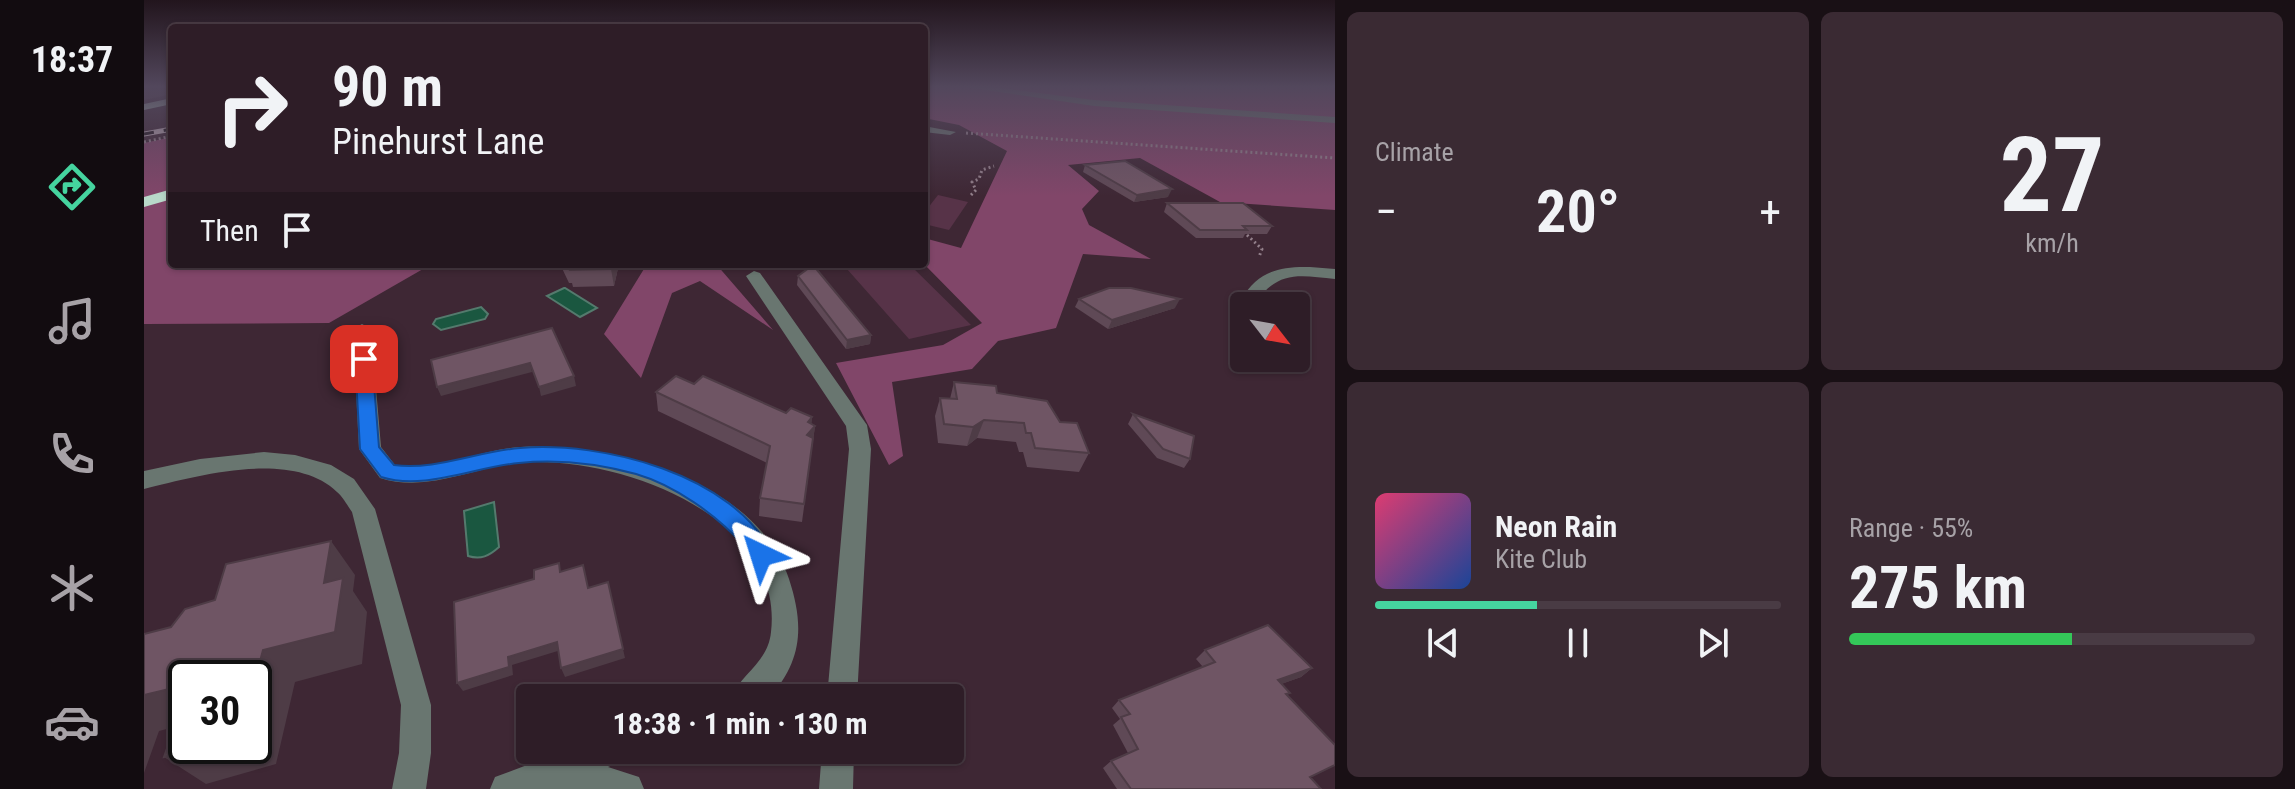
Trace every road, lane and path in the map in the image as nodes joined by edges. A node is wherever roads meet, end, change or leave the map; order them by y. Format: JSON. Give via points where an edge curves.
{"nodes":[{"id":1,"x":928,"y":129,"type":"edge"},
{"id":2,"x":950,"y":132,"type":"joint"},
{"id":3,"x":168,"y":137,"type":"edge"},
{"id":4,"x":144,"y":142,"type":"edge"},
{"id":5,"x":1335,"y":158,"type":"edge"},
{"id":6,"x":994,"y":166,"type":"dead end"},
{"id":7,"x":168,"y":195,"type":"edge"},
{"id":8,"x":971,"y":195,"type":"dead end"},
{"id":9,"x":144,"y":202,"type":"edge"},
{"id":10,"x":1247,"y":235,"type":"edge"},
{"id":11,"x":1259,"y":257,"type":"dead end"},
{"id":12,"x":1335,"y":274,"type":"edge"},
{"id":13,"x":754,"y":276,"type":"dead end"},
{"id":14,"x":1254,"y":292,"type":"edge"},
{"id":15,"x":362,"y":329,"type":"dead end"},
{"id":16,"x":144,"y":480,"type":"edge"},
{"id":17,"x":762,"y":684,"type":"edge"},
{"id":18,"x":843,"y":684,"type":"edge"},
{"id":19,"x":573,"y":764,"type":"edge"},
{"id":20,"x":837,"y":764,"type":"edge"},
{"id":21,"x":541,"y":776,"type":"junction"},
{"id":22,"x":409,"y":789,"type":"edge"},
{"id":23,"x":507,"y":789,"type":"edge"},
{"id":24,"x":627,"y":789,"type":"edge"},
{"id":25,"x":836,"y":789,"type":"edge"}],
"edges":[{"from":1,"to":2,"type":"street"},
{"from":2,"to":5,"type":"path"},
{"from":3,"to":4,"type":"path"},
{"from":6,"to":8,"type":"path","via":[[972,182],[976,190]]},
{"from":7,"to":9,"type":"highway"},
{"from":10,"to":11,"type":"path","via":[[1262,249]]},
{"from":12,"to":14,"type":"street","via":[[1272,275]]},
{"from":13,"to":18,"type":"street","via":[[856,425],[860,449]]},
{"from":15,"to":17,"type":"street","via":[[370,449],[388,472],[416,476],[520,455],[614,461],[680,484],[724,513],[772,570],[785,607],[786,641]]},
{"from":16,"to":22,"type":"street","via":[[264,460],[337,476],[354,490],[416,705]]},
{"from":19,"to":21,"type":"street"},
{"from":20,"to":25,"type":"street"},
{"from":21,"to":23,"type":"street"},
{"from":21,"to":24,"type":"street"}]}
